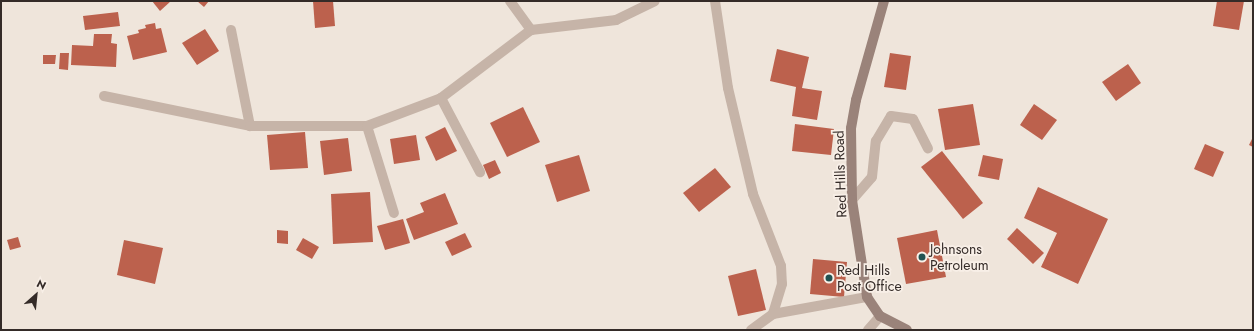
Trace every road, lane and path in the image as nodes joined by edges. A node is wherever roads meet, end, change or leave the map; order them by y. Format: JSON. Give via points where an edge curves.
{"nodes":[{"id":1,"x":510,"y":1,"type":"edge"},
{"id":2,"x":655,"y":1,"type":"edge"},
{"id":3,"x":715,"y":1,"type":"edge"},
{"id":4,"x":884,"y":1,"type":"edge"},
{"id":5,"x":231,"y":30,"type":"dead end"},
{"id":6,"x":531,"y":30,"type":"junction"},
{"id":7,"x":104,"y":96,"type":"dead end"},
{"id":8,"x":441,"y":98,"type":"junction"},
{"id":9,"x":250,"y":126,"type":"junction"},
{"id":10,"x":367,"y":126,"type":"junction"},
{"id":11,"x":928,"y":148,"type":"dead end"},
{"id":12,"x":480,"y":172,"type":"dead end"},
{"id":13,"x":852,"y":200,"type":"junction"},
{"id":14,"x":394,"y":213,"type":"dead end"},
{"id":15,"x":867,"y":296,"type":"junction"},
{"id":16,"x":773,"y":314,"type":"junction"},
{"id":17,"x":880,"y":316,"type":"junction"},
{"id":18,"x":751,"y":330,"type":"edge"},
{"id":19,"x":868,"y":330,"type":"edge"},
{"id":20,"x":907,"y":330,"type":"edge"}],
"edges":[{"from":1,"to":6,"type":"street"},
{"from":2,"to":6,"type":"street","via":[[616,20]]},
{"from":3,"to":16,"type":"street","via":[[728,88],[753,194],[781,266],[782,284]]},
{"from":4,"to":13,"type":"main road","name":"Red Hills Road","via":[[856,100],[851,128]]},
{"from":5,"to":9,"type":"street"},
{"from":6,"to":8,"type":"street"},
{"from":7,"to":9,"type":"street"},
{"from":8,"to":10,"type":"street"},
{"from":8,"to":12,"type":"street"},
{"from":9,"to":10,"type":"street"},
{"from":10,"to":14,"type":"street"},
{"from":11,"to":13,"type":"street","via":[[913,119],[891,116],[876,141],[872,177]]},
{"from":13,"to":15,"type":"main road","name":"Red Hills Road"},
{"from":15,"to":16,"type":"street"},
{"from":15,"to":17,"type":"main road","name":"Red Hills Road"},
{"from":16,"to":18,"type":"street"},
{"from":17,"to":19,"type":"street"},
{"from":17,"to":20,"type":"main road","name":"Red Hills Road"}]}
